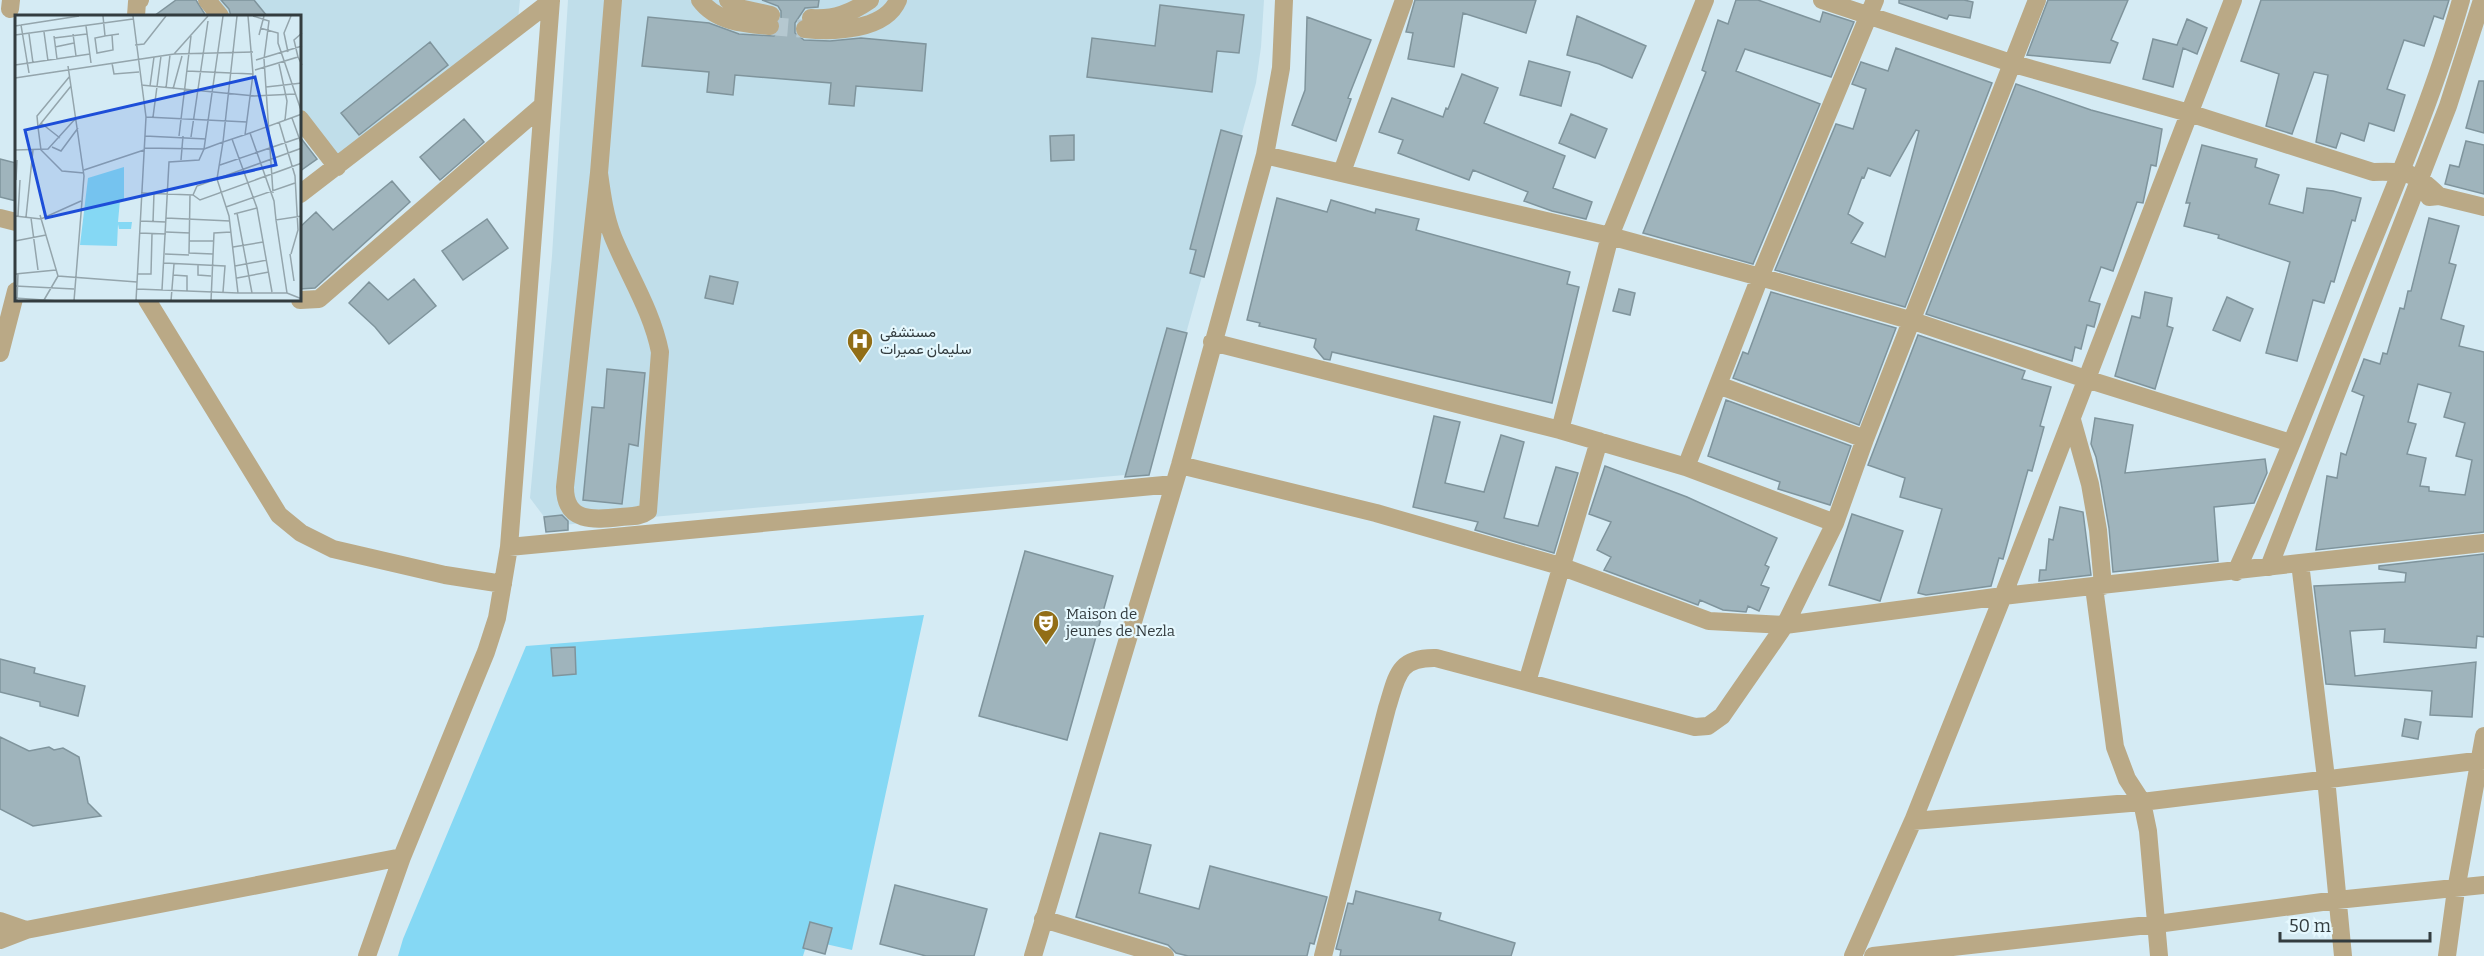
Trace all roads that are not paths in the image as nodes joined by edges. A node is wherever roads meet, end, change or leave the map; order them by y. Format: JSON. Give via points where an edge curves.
{"nodes":[{"id":1,"x":207,"y":0,"type":"edge"},
{"id":2,"x":613,"y":0,"type":"edge"},
{"id":3,"x":700,"y":0,"type":"edge"},
{"id":4,"x":728,"y":0,"type":"edge"},
{"id":5,"x":870,"y":0,"type":"edge"},
{"id":6,"x":898,"y":0,"type":"edge"},
{"id":7,"x":1284,"y":0,"type":"edge"},
{"id":8,"x":1404,"y":0,"type":"edge"},
{"id":9,"x":1705,"y":0,"type":"edge"},
{"id":10,"x":1822,"y":0,"type":"edge"},
{"id":11,"x":2037,"y":0,"type":"edge"},
{"id":12,"x":2233,"y":0,"type":"edge"},
{"id":13,"x":2461,"y":0,"type":"edge"},
{"id":14,"x":2482,"y":0,"type":"edge"},
{"id":15,"x":551,"y":1,"type":"edge"},
{"id":16,"x":1872,"y":8,"type":"edge"},
{"id":17,"x":219,"y":15,"type":"edge"},
{"id":18,"x":2014,"y":64,"type":"junction"},
{"id":19,"x":542,"y":106,"type":"junction"},
{"id":20,"x":2189,"y":113,"type":"junction"},
{"id":21,"x":302,"y":122,"type":"edge"},
{"id":22,"x":1265,"y":155,"type":"junction"},
{"id":23,"x":337,"y":166,"type":"junction"},
{"id":24,"x":2401,"y":171,"type":"junction"},
{"id":25,"x":1342,"y":172,"type":"junction"},
{"id":26,"x":2373,"y":172,"type":"junction"},
{"id":27,"x":599,"y":173,"type":"junction"},
{"id":28,"x":2420,"y":178,"type":"junction"},
{"id":29,"x":302,"y":192,"type":"edge"},
{"id":30,"x":2394,"y":192,"type":"junction"},
{"id":31,"x":2439,"y":196,"type":"junction"},
{"id":32,"x":2413,"y":198,"type":"junction"},
{"id":33,"x":2484,"y":207,"type":"edge"},
{"id":34,"x":0,"y":218,"type":"edge"},
{"id":35,"x":15,"y":222,"type":"edge"},
{"id":36,"x":1610,"y":236,"type":"junction"},
{"id":37,"x":1760,"y":277,"type":"junction"},
{"id":38,"x":15,"y":294,"type":"edge"},
{"id":39,"x":302,"y":300,"type":"edge"},
{"id":40,"x":148,"y":302,"type":"edge"},
{"id":41,"x":1913,"y":321,"type":"junction"},
{"id":42,"x":3,"y":332,"type":"edge"},
{"id":43,"x":1212,"y":342,"type":"junction"},
{"id":44,"x":0,"y":353,"type":"edge"},
{"id":45,"x":2086,"y":379,"type":"junction"},
{"id":46,"x":1718,"y":385,"type":"junction"},
{"id":47,"x":2072,"y":420,"type":"junction"},
{"id":48,"x":1560,"y":430,"type":"junction"},
{"id":49,"x":1865,"y":439,"type":"junction"},
{"id":50,"x":1599,"y":441,"type":"junction"},
{"id":51,"x":2291,"y":443,"type":"junction"},
{"id":52,"x":1180,"y":465,"type":"junction"},
{"id":53,"x":1686,"y":467,"type":"junction"},
{"id":54,"x":1174,"y":484,"type":"junction"},
{"id":55,"x":1835,"y":523,"type":"junction"},
{"id":56,"x":2484,"y":543,"type":"edge"},
{"id":57,"x":509,"y":547,"type":"junction"},
{"id":58,"x":2300,"y":563,"type":"junction"},
{"id":59,"x":1560,"y":566,"type":"junction"},
{"id":60,"x":2269,"y":567,"type":"junction"},
{"id":61,"x":2236,"y":572,"type":"junction"},
{"id":62,"x":503,"y":584,"type":"junction"},
{"id":63,"x":2098,"y":586,"type":"junction"},
{"id":64,"x":2003,"y":596,"type":"junction"},
{"id":65,"x":1785,"y":625,"type":"junction"},
{"id":66,"x":1527,"y":682,"type":"junction"},
{"id":67,"x":2484,"y":736,"type":"edge"},
{"id":68,"x":2482,"y":760,"type":"edge"},
{"id":69,"x":2326,"y":778,"type":"junction"},
{"id":70,"x":2142,"y":802,"type":"junction"},
{"id":71,"x":1913,"y":821,"type":"junction"},
{"id":72,"x":402,"y":857,"type":"junction"},
{"id":73,"x":2484,"y":885,"type":"edge"},
{"id":74,"x":2456,"y":890,"type":"junction"},
{"id":75,"x":2337,"y":900,"type":"junction"},
{"id":76,"x":1043,"y":919,"type":"junction"},
{"id":77,"x":0,"y":921,"type":"edge"},
{"id":78,"x":2157,"y":924,"type":"junction"},
{"id":79,"x":26,"y":930,"type":"junction"},
{"id":80,"x":0,"y":940,"type":"edge"},
{"id":81,"x":367,"y":956,"type":"edge"},
{"id":82,"x":1033,"y":956,"type":"edge"},
{"id":83,"x":1165,"y":956,"type":"edge"},
{"id":84,"x":1323,"y":956,"type":"edge"},
{"id":85,"x":1853,"y":956,"type":"edge"},
{"id":86,"x":1873,"y":956,"type":"edge"},
{"id":87,"x":2159,"y":956,"type":"edge"},
{"id":88,"x":2343,"y":956,"type":"edge"},
{"id":89,"x":2447,"y":956,"type":"edge"}],
"edges":[{"from":1,"to":17,"type":"street"},
{"from":2,"to":27,"type":"street"},
{"from":3,"to":4,"type":"street","via":[[727,20],[770,21]]},
{"from":5,"to":6,"type":"street","via":[[855,10],[806,24],[850,30],[877,21]]},
{"from":7,"to":22,"type":"street","via":[[1281,68]]},
{"from":8,"to":25,"type":"street"},
{"from":9,"to":36,"type":"street"},
{"from":10,"to":16,"type":"street"},
{"from":11,"to":18,"type":"street"},
{"from":12,"to":20,"type":"street"},
{"from":13,"to":24,"type":"street"},
{"from":14,"to":28,"type":"street"},
{"from":15,"to":19,"type":"street"},
{"from":15,"to":23,"type":"street"},
{"from":16,"to":18,"type":"street"},
{"from":16,"to":37,"type":"street"},
{"from":18,"to":20,"type":"street"},
{"from":18,"to":41,"type":"street"},
{"from":19,"to":39,"type":"street","via":[[319,299]]},
{"from":19,"to":57,"type":"street"},
{"from":20,"to":26,"type":"street"},
{"from":20,"to":45,"type":"street"},
{"from":21,"to":23,"type":"street"},
{"from":22,"to":25,"type":"street"},
{"from":22,"to":43,"type":"street"},
{"from":23,"to":29,"type":"street"},
{"from":24,"to":26,"type":"street"},
{"from":24,"to":28,"type":"street"},
{"from":24,"to":30,"type":"street"},
{"from":25,"to":36,"type":"street"},
{"from":26,"to":30,"type":"street"},
{"from":27,"to":27,"type":"street","via":[[565,496],[577,515],[603,519],[643,515],[648,511],[660,352],[656,329],[613,236]]},
{"from":28,"to":31,"type":"street"},
{"from":28,"to":32,"type":"street"},
{"from":30,"to":32,"type":"street"},
{"from":30,"to":51,"type":"street"},
{"from":31,"to":32,"type":"street"},
{"from":31,"to":33,"type":"street"},
{"from":32,"to":60,"type":"street"},
{"from":34,"to":35,"type":"street"},
{"from":36,"to":37,"type":"street"},
{"from":36,"to":48,"type":"street"},
{"from":37,"to":41,"type":"street"},
{"from":37,"to":46,"type":"street"},
{"from":38,"to":42,"type":"street"},
{"from":40,"to":62,"type":"street","via":[[279,515],[301,533],[333,549]]},
{"from":41,"to":45,"type":"street"},
{"from":41,"to":49,"type":"street"},
{"from":42,"to":44,"type":"street"},
{"from":43,"to":48,"type":"street"},
{"from":43,"to":52,"type":"street"},
{"from":45,"to":47,"type":"street"},
{"from":45,"to":51,"type":"street"},
{"from":46,"to":49,"type":"street"},
{"from":46,"to":53,"type":"street"},
{"from":47,"to":63,"type":"street","via":[[2098,530]]},
{"from":47,"to":64,"type":"street"},
{"from":48,"to":50,"type":"street"},
{"from":49,"to":55,"type":"street"},
{"from":50,"to":53,"type":"street"},
{"from":50,"to":59,"type":"street"},
{"from":51,"to":61,"type":"street"},
{"from":52,"to":54,"type":"street"},
{"from":52,"to":59,"type":"street","via":[[1376,513]]},
{"from":53,"to":55,"type":"street"},
{"from":54,"to":57,"type":"street"},
{"from":54,"to":76,"type":"street"},
{"from":55,"to":65,"type":"street"},
{"from":56,"to":58,"type":"street"},
{"from":57,"to":62,"type":"street"},
{"from":58,"to":60,"type":"street"},
{"from":58,"to":69,"type":"street"},
{"from":59,"to":65,"type":"street","via":[[1709,621]]},
{"from":59,"to":66,"type":"street"},
{"from":60,"to":61,"type":"street"},
{"from":61,"to":63,"type":"street"},
{"from":62,"to":72,"type":"street","via":[[486,652]]},
{"from":63,"to":64,"type":"street"},
{"from":63,"to":70,"type":"street","via":[[2115,747],[2127,779]]},
{"from":64,"to":65,"type":"street"},
{"from":64,"to":71,"type":"street"},
{"from":65,"to":66,"type":"street","via":[[1722,716],[1708,726],[1695,727]]},
{"from":66,"to":84,"type":"street","via":[[1436,658],[1406,663],[1398,674]]},
{"from":67,"to":68,"type":"street"},
{"from":68,"to":69,"type":"street"},
{"from":68,"to":74,"type":"street"},
{"from":69,"to":70,"type":"street"},
{"from":69,"to":75,"type":"street"},
{"from":70,"to":71,"type":"street"},
{"from":70,"to":78,"type":"street"},
{"from":71,"to":85,"type":"street"},
{"from":72,"to":79,"type":"street"},
{"from":72,"to":81,"type":"street"},
{"from":73,"to":74,"type":"street"},
{"from":74,"to":75,"type":"street"},
{"from":74,"to":89,"type":"street"},
{"from":75,"to":78,"type":"street"},
{"from":75,"to":88,"type":"street"},
{"from":76,"to":82,"type":"street"},
{"from":76,"to":83,"type":"street"},
{"from":77,"to":79,"type":"street"},
{"from":78,"to":86,"type":"street"},
{"from":78,"to":87,"type":"street"},
{"from":79,"to":80,"type":"street"}]}
